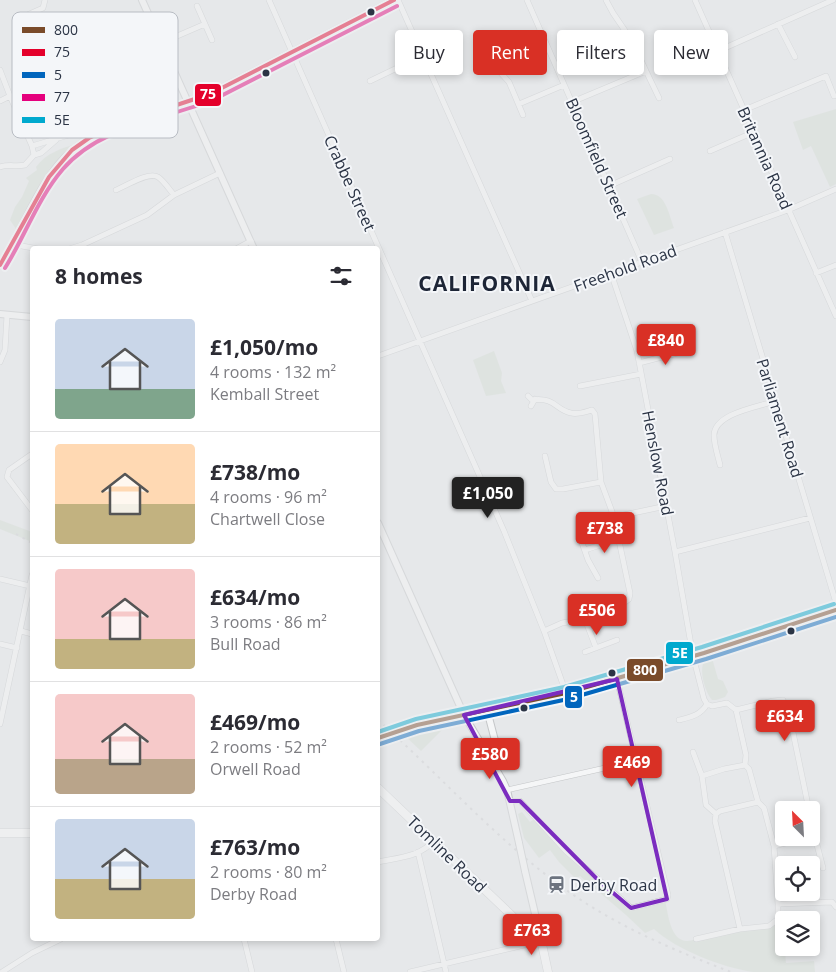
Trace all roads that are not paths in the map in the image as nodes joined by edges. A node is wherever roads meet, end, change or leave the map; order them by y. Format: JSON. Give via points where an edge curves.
{"nodes":[{"id":1,"x":45,"y":0,"type":"edge"},
{"id":2,"x":142,"y":0,"type":"edge"},
{"id":3,"x":270,"y":0,"type":"edge"},
{"id":4,"x":394,"y":0,"type":"edge"},
{"id":5,"x":398,"y":0,"type":"edge"},
{"id":6,"x":527,"y":0,"type":"edge"},
{"id":7,"x":606,"y":0,"type":"edge"},
{"id":8,"x":695,"y":0,"type":"edge"},
{"id":9,"x":833,"y":0,"type":"edge"},
{"id":10,"x":197,"y":6,"type":"dead end"},
{"id":11,"x":34,"y":12,"type":"edge"},
{"id":12,"x":147,"y":12,"type":"edge"},
{"id":13,"x":205,"y":24,"type":"junction"},
{"id":14,"x":778,"y":24,"type":"junction"},
{"id":15,"x":411,"y":30,"type":"edge"},
{"id":16,"x":709,"y":30,"type":"edge"},
{"id":17,"x":178,"y":35,"type":"edge"},
{"id":18,"x":212,"y":40,"type":"dead end"},
{"id":19,"x":728,"y":46,"type":"edge"},
{"id":20,"x":293,"y":53,"type":"junction"},
{"id":21,"x":795,"y":57,"type":"dead end"},
{"id":22,"x":395,"y":69,"type":"edge"},
{"id":23,"x":0,"y":70,"type":"edge"},
{"id":24,"x":646,"y":71,"type":"junction"},
{"id":25,"x":728,"y":74,"type":"edge"},
{"id":26,"x":431,"y":75,"type":"edge"},
{"id":27,"x":503,"y":75,"type":"edge"},
{"id":28,"x":178,"y":81,"type":"edge"},
{"id":29,"x":370,"y":81,"type":"dead end"},
{"id":30,"x":564,"y":85,"type":"junction"},
{"id":31,"x":10,"y":96,"type":"junction"},
{"id":32,"x":834,"y":96,"type":"dead end"},
{"id":33,"x":659,"y":98,"type":"dead end"},
{"id":34,"x":0,"y":101,"type":"edge"},
{"id":35,"x":12,"y":101,"type":"edge"},
{"id":36,"x":572,"y":102,"type":"junction"},
{"id":37,"x":188,"y":104,"type":"junction"},
{"id":38,"x":519,"y":104,"type":"junction"},
{"id":39,"x":178,"y":107,"type":"edge"},
{"id":40,"x":744,"y":110,"type":"junction"},
{"id":41,"x":523,"y":115,"type":"dead end"},
{"id":42,"x":754,"y":132,"type":"junction"},
{"id":43,"x":28,"y":138,"type":"edge"},
{"id":44,"x":60,"y":138,"type":"edge"},
{"id":45,"x":90,"y":138,"type":"edge"},
{"id":46,"x":56,"y":139,"type":"junction"},
{"id":47,"x":32,"y":146,"type":"junction"},
{"id":48,"x":710,"y":151,"type":"dead end"},
{"id":49,"x":34,"y":155,"type":"junction"},
{"id":50,"x":670,"y":159,"type":"dead end"},
{"id":51,"x":0,"y":167,"type":"edge"},
{"id":52,"x":220,"y":174,"type":"junction"},
{"id":53,"x":609,"y":186,"type":"junction"},
{"id":54,"x":836,"y":189,"type":"edge"},
{"id":55,"x":116,"y":190,"type":"dead end"},
{"id":56,"x":174,"y":195,"type":"junction"},
{"id":57,"x":788,"y":210,"type":"junction"},
{"id":58,"x":725,"y":232,"type":"junction"},
{"id":59,"x":251,"y":241,"type":"junction"},
{"id":60,"x":15,"y":242,"type":"junction"},
{"id":61,"x":79,"y":246,"type":"edge"},
{"id":62,"x":242,"y":246,"type":"edge"},
{"id":63,"x":253,"y":246,"type":"edge"},
{"id":64,"x":379,"y":246,"type":"edge"},
{"id":65,"x":30,"y":248,"type":"edge"},
{"id":66,"x":380,"y":249,"type":"edge"},
{"id":67,"x":642,"y":262,"type":"junction"},
{"id":68,"x":0,"y":265,"type":"edge"},
{"id":69,"x":836,"y":265,"type":"edge"},
{"id":70,"x":612,"y":273,"type":"junction"},
{"id":71,"x":816,"y":273,"type":"junction"},
{"id":72,"x":532,"y":301,"type":"junction"},
{"id":73,"x":4,"y":314,"type":"edge"},
{"id":74,"x":836,"y":316,"type":"edge"},
{"id":75,"x":30,"y":317,"type":"edge"},
{"id":76,"x":421,"y":341,"type":"junction"},
{"id":77,"x":688,"y":350,"type":"dead end"},
{"id":78,"x":380,"y":355,"type":"edge"},
{"id":79,"x":0,"y":362,"type":"edge"},
{"id":80,"x":639,"y":363,"type":"junction"},
{"id":81,"x":641,"y":374,"type":"junction"},
{"id":82,"x":580,"y":386,"type":"dead end"},
{"id":83,"x":528,"y":396,"type":"dead end"},
{"id":84,"x":535,"y":399,"type":"junction"},
{"id":85,"x":775,"y":401,"type":"junction"},
{"id":86,"x":531,"y":406,"type":"dead end"},
{"id":87,"x":30,"y":455,"type":"edge"},
{"id":88,"x":545,"y":456,"type":"dead end"},
{"id":89,"x":720,"y":466,"type":"dead end"},
{"id":90,"x":601,"y":482,"type":"junction"},
{"id":91,"x":666,"y":506,"type":"junction"},
{"id":92,"x":30,"y":507,"type":"edge"},
{"id":93,"x":614,"y":517,"type":"junction"},
{"id":94,"x":810,"y":518,"type":"junction"},
{"id":95,"x":380,"y":528,"type":"edge"},
{"id":96,"x":580,"y":537,"type":"dead end"},
{"id":97,"x":619,"y":539,"type":"junction"},
{"id":98,"x":584,"y":550,"type":"junction"},
{"id":99,"x":675,"y":552,"type":"junction"},
{"id":100,"x":598,"y":578,"type":"dead end"},
{"id":101,"x":0,"y":579,"type":"edge"},
{"id":102,"x":30,"y":586,"type":"joint"},
{"id":103,"x":836,"y":603,"type":"edge"},
{"id":104,"x":836,"y":610,"type":"edge"},
{"id":105,"x":585,"y":620,"type":"junction"},
{"id":106,"x":21,"y":631,"type":"junction"},
{"id":107,"x":544,"y":631,"type":"junction"},
{"id":108,"x":30,"y":633,"type":"edge"},
{"id":109,"x":617,"y":640,"type":"dead end"},
{"id":110,"x":0,"y":644,"type":"edge"},
{"id":111,"x":17,"y":648,"type":"junction"},
{"id":112,"x":596,"y":648,"type":"junction"},
{"id":113,"x":585,"y":652,"type":"dead end"},
{"id":114,"x":693,"y":656,"type":"junction"},
{"id":115,"x":617,"y":679,"type":"junction"},
{"id":116,"x":566,"y":693,"type":"junction"},
{"id":117,"x":707,"y":704,"type":"junction"},
{"id":118,"x":487,"y":710,"type":"junction"},
{"id":119,"x":736,"y":710,"type":"junction"},
{"id":120,"x":1,"y":714,"type":"edge"},
{"id":121,"x":464,"y":715,"type":"junction"},
{"id":122,"x":679,"y":720,"type":"dead end"},
{"id":123,"x":0,"y":724,"type":"edge"},
{"id":124,"x":380,"y":737,"type":"edge"},
{"id":125,"x":693,"y":752,"type":"dead end"},
{"id":126,"x":636,"y":760,"type":"junction"},
{"id":127,"x":493,"y":762,"type":"junction"},
{"id":128,"x":745,"y":765,"type":"junction"},
{"id":129,"x":702,"y":776,"type":"junction"},
{"id":130,"x":380,"y":790,"type":"edge"},
{"id":131,"x":507,"y":790,"type":"junction"},
{"id":132,"x":510,"y":801,"type":"junction"},
{"id":133,"x":807,"y":801,"type":"edge"},
{"id":134,"x":758,"y":802,"type":"junction"},
{"id":135,"x":716,"y":814,"type":"junction"},
{"id":136,"x":0,"y":833,"type":"edge"},
{"id":137,"x":30,"y":833,"type":"edge"},
{"id":138,"x":433,"y":841,"type":"junction"},
{"id":139,"x":774,"y":846,"type":"joint"},
{"id":140,"x":817,"y":846,"type":"edge"},
{"id":141,"x":418,"y":852,"type":"junction"},
{"id":142,"x":380,"y":862,"type":"edge"},
{"id":143,"x":823,"y":868,"type":"dead end"},
{"id":144,"x":778,"y":904,"type":"junction"},
{"id":145,"x":836,"y":907,"type":"edge"},
{"id":146,"x":740,"y":928,"type":"junction"},
{"id":147,"x":541,"y":938,"type":"junction"},
{"id":148,"x":696,"y":938,"type":"dead end"},
{"id":149,"x":57,"y":941,"type":"edge"},
{"id":150,"x":244,"y":941,"type":"edge"},
{"id":151,"x":336,"y":941,"type":"edge"},
{"id":152,"x":444,"y":964,"type":"junction"},
{"id":153,"x":2,"y":972,"type":"edge"},
{"id":154,"x":252,"y":972,"type":"edge"},
{"id":155,"x":344,"y":972,"type":"edge"},
{"id":156,"x":410,"y":972,"type":"edge"},
{"id":157,"x":446,"y":972,"type":"edge"},
{"id":158,"x":548,"y":972,"type":"edge"}],
"edges":[{"from":1,"to":11,"type":"street","via":[[43,8]]},
{"from":2,"to":12,"type":"street"},
{"from":3,"to":20,"type":"street","name":"Crabbe Street"},
{"from":4,"to":20,"type":"street"},
{"from":5,"to":15,"type":"street"},
{"from":6,"to":30,"type":"street","name":"Bloomfield Street"},
{"from":7,"to":24,"type":"street","via":[[632,41]]},
{"from":8,"to":16,"type":"street","name":"Britannia Road"},
{"from":9,"to":14,"type":"street"},
{"from":10,"to":13,"type":"street"},
{"from":13,"to":17,"type":"street"},
{"from":13,"to":18,"type":"street"},
{"from":14,"to":19,"type":"street"},
{"from":14,"to":21,"type":"street"},
{"from":20,"to":37,"type":"street"},
{"from":20,"to":64,"type":"street","name":"Crabbe Street"},
{"from":22,"to":29,"type":"street"},
{"from":23,"to":31,"type":"street"},
{"from":24,"to":33,"type":"street"},
{"from":24,"to":36,"type":"street"},
{"from":25,"to":40,"type":"street","name":"Britannia Road"},
{"from":26,"to":72,"type":"street"},
{"from":27,"to":38,"type":"street"},
{"from":28,"to":37,"type":"street"},
{"from":30,"to":36,"type":"street","name":"Bloomfield Street"},
{"from":30,"to":38,"type":"street"},
{"from":31,"to":34,"type":"street"},
{"from":31,"to":35,"type":"street"},
{"from":32,"to":40,"type":"street","via":[[826,76]]},
{"from":36,"to":53,"type":"street","name":"Bloomfield Street"},
{"from":37,"to":39,"type":"street"},
{"from":37,"to":52,"type":"street"},
{"from":38,"to":41,"type":"street"},
{"from":40,"to":42,"type":"street","name":"Britannia Road"},
{"from":42,"to":48,"type":"street"},
{"from":42,"to":57,"type":"street","name":"Britannia Road"},
{"from":43,"to":47,"type":"street"},
{"from":44,"to":46,"type":"street"},
{"from":45,"to":60,"type":"street","via":[[58,165]]},
{"from":46,"to":47,"type":"street"},
{"from":46,"to":49,"type":"street"},
{"from":47,"to":49,"type":"street"},
{"from":49,"to":51,"type":"street","via":[[25,165]]},
{"from":50,"to":53,"type":"street"},
{"from":52,"to":56,"type":"street"},
{"from":52,"to":59,"type":"street"},
{"from":53,"to":67,"type":"street","name":"Bloomfield Street"},
{"from":54,"to":57,"type":"street","name":"Freehold Road"},
{"from":55,"to":56,"type":"street","via":[[153,175]]},
{"from":56,"to":61,"type":"street","via":[[147,215]]},
{"from":57,"to":58,"type":"street","name":"Freehold Road"},
{"from":57,"to":71,"type":"street","name":"Britannia Road"},
{"from":58,"to":67,"type":"street","name":"Freehold Road"},
{"from":58,"to":85,"type":"street","name":"Parliament Road"},
{"from":59,"to":62,"type":"street"},
{"from":59,"to":63,"type":"street"},
{"from":60,"to":65,"type":"street"},
{"from":60,"to":68,"type":"street"},
{"from":66,"to":76,"type":"street","name":"Crabbe Street"},
{"from":67,"to":70,"type":"street","name":"Freehold Road"},
{"from":69,"to":71,"type":"street"},
{"from":70,"to":72,"type":"street","name":"Freehold Road"},
{"from":70,"to":80,"type":"street","name":"Henslow Road"},
{"from":71,"to":74,"type":"street","name":"Britannia Road"},
{"from":72,"to":76,"type":"street","name":"Freehold Road"},
{"from":73,"to":75,"type":"street"},
{"from":73,"to":79,"type":"street","via":[[5,350]]},
{"from":76,"to":78,"type":"street","name":"Freehold Road"},
{"from":76,"to":107,"type":"street","name":"Crabbe Street","via":[[504,530]]},
{"from":77,"to":80,"type":"street"},
{"from":80,"to":81,"type":"street","name":"Henslow Road"},
{"from":81,"to":82,"type":"street"},
{"from":81,"to":91,"type":"street","name":"Henslow Road"},
{"from":83,"to":84,"type":"street"},
{"from":84,"to":86,"type":"street"},
{"from":84,"to":90,"type":"street","via":[[548,400],[572,414],[592,410]]},
{"from":85,"to":89,"type":"street","via":[[730,415],[718,424],[714,437]]},
{"from":85,"to":94,"type":"street","name":"Parliament Road"},
{"from":87,"to":92,"type":"street","via":[[9,470],[7,477]]},
{"from":88,"to":90,"type":"street","via":[[551,482],[556,489]]},
{"from":90,"to":93,"type":"street"},
{"from":91,"to":93,"type":"street"},
{"from":91,"to":99,"type":"street","name":"Henslow Road"},
{"from":93,"to":97,"type":"street"},
{"from":94,"to":99,"type":"street"},
{"from":94,"to":103,"type":"street","name":"Parliament Road"},
{"from":95,"to":121,"type":"street"},
{"from":96,"to":98,"type":"street"},
{"from":97,"to":98,"type":"street"},
{"from":97,"to":105,"type":"street","via":[[629,599]]},
{"from":98,"to":100,"type":"street"},
{"from":99,"to":114,"type":"street","name":"Henslow Road"},
{"from":101,"to":102,"type":"street"},
{"from":102,"to":106,"type":"street"},
{"from":104,"to":114,"type":"street"},
{"from":105,"to":107,"type":"street","via":[[562,623]]},
{"from":105,"to":112,"type":"street"},
{"from":106,"to":108,"type":"street"},
{"from":106,"to":111,"type":"street"},
{"from":107,"to":116,"type":"street","name":"Crabbe Street"},
{"from":109,"to":112,"type":"street"},
{"from":110,"to":111,"type":"street"},
{"from":111,"to":120,"type":"street"},
{"from":112,"to":113,"type":"street"},
{"from":114,"to":115,"type":"street"},
{"from":114,"to":117,"type":"street","name":"Henslow Road"},
{"from":115,"to":116,"type":"street"},
{"from":115,"to":126,"type":"street"},
{"from":116,"to":118,"type":"street"},
{"from":117,"to":119,"type":"street","via":[[727,703]]},
{"from":117,"to":122,"type":"street","via":[[703,711]]},
{"from":118,"to":121,"type":"street"},
{"from":118,"to":127,"type":"street","via":[[498,752]]},
{"from":119,"to":128,"type":"street","via":[[746,755]]},
{"from":119,"to":133,"type":"street","via":[[783,700],[789,713]]},
{"from":120,"to":123,"type":"street"},
{"from":121,"to":124,"type":"street","bridge":true},
{"from":121,"to":127,"type":"street"},
{"from":125,"to":129,"type":"street"},
{"from":126,"to":131,"type":"street"},
{"from":126,"to":132,"type":"street","via":[[668,895],[665,900],[632,908],[566,850],[520,801]]},
{"from":127,"to":131,"type":"street"},
{"from":128,"to":129,"type":"street"},
{"from":128,"to":134,"type":"street","via":[[749,768]]},
{"from":129,"to":135,"type":"street","via":[[706,805]]},
{"from":130,"to":138,"type":"main road","name":"Tomline Road"},
{"from":131,"to":132,"type":"street"},
{"from":132,"to":147,"type":"street","bridge":true},
{"from":134,"to":135,"type":"street"},
{"from":134,"to":139,"type":"street","via":[[764,808]]},
{"from":135,"to":146,"type":"street"},
{"from":136,"to":137,"type":"main road"},
{"from":138,"to":141,"type":"street"},
{"from":138,"to":147,"type":"main road","name":"Tomline Road","via":[[528,931]]},
{"from":139,"to":144,"type":"street"},
{"from":140,"to":143,"type":"street"},
{"from":141,"to":142,"type":"street"},
{"from":141,"to":152,"type":"street"},
{"from":144,"to":145,"type":"street","via":[[832,902]]},
{"from":144,"to":146,"type":"street","via":[[778,918],[769,926]]},
{"from":146,"to":148,"type":"street"},
{"from":147,"to":152,"type":"street"},
{"from":147,"to":158,"type":"main road"},
{"from":149,"to":153,"type":"street"},
{"from":150,"to":154,"type":"street"},
{"from":151,"to":155,"type":"street"},
{"from":152,"to":156,"type":"street"},
{"from":152,"to":157,"type":"street"}]}
